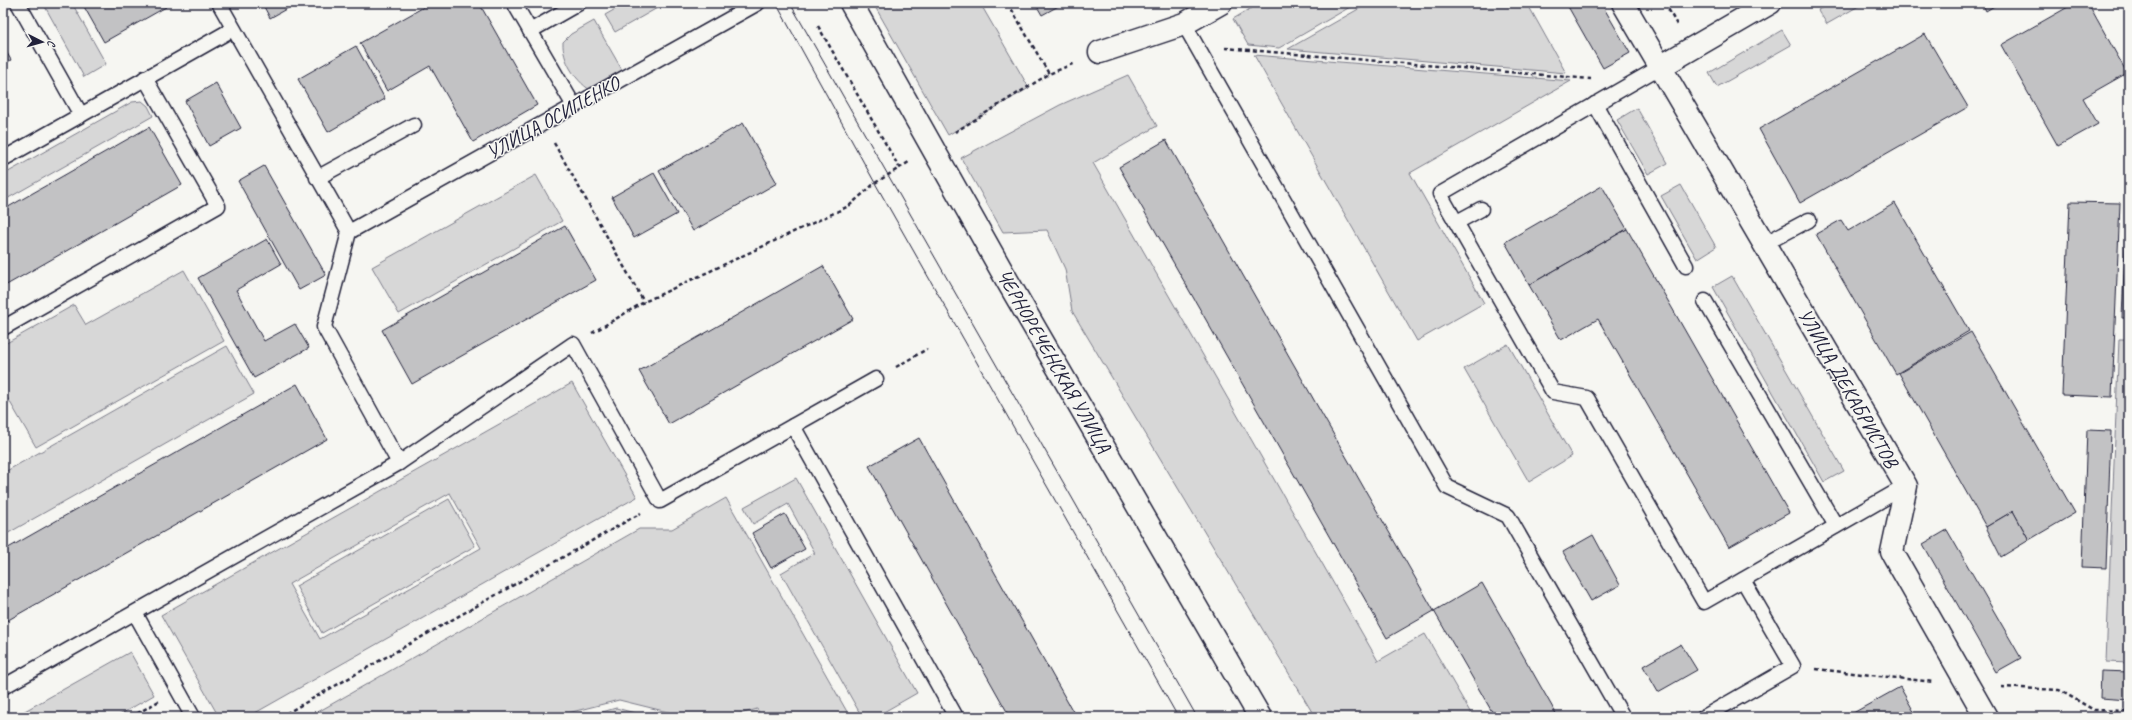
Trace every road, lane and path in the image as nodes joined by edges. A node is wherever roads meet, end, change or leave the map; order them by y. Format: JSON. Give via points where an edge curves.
{"nodes":[{"id":1,"x":18,"y":3,"type":"edge"},
{"id":2,"x":219,"y":3,"type":"edge"},
{"id":3,"x":514,"y":3,"type":"edge"},
{"id":4,"x":579,"y":3,"type":"edge"},
{"id":5,"x":758,"y":3,"type":"edge"},
{"id":6,"x":851,"y":3,"type":"edge"},
{"id":7,"x":1008,"y":3,"type":"edge"},
{"id":8,"x":1221,"y":3,"type":"edge"},
{"id":9,"x":1623,"y":3,"type":"edge"},
{"id":10,"x":1770,"y":3,"type":"edge"},
{"id":11,"x":1184,"y":24,"type":"junction"},
{"id":12,"x":818,"y":26,"type":"dead end"},
{"id":13,"x":233,"y":29,"type":"junction"},
{"id":14,"x":530,"y":31,"type":"junction"},
{"id":15,"x":1196,"y":46,"type":"junction"},
{"id":16,"x":1100,"y":52,"type":"joint"},
{"id":17,"x":1660,"y":67,"type":"junction"},
{"id":18,"x":1049,"y":74,"type":"junction"},
{"id":19,"x":145,"y":78,"type":"junction"},
{"id":20,"x":1633,"y":83,"type":"junction"},
{"id":21,"x":1595,"y":104,"type":"junction"},
{"id":22,"x":574,"y":106,"type":"junction"},
{"id":23,"x":81,"y":115,"type":"junction"},
{"id":24,"x":414,"y":124,"type":"dead end"},
{"id":25,"x":543,"y":124,"type":"junction"},
{"id":26,"x":931,"y":148,"type":"junction"},
{"id":27,"x":3,"y":159,"type":"edge"},
{"id":28,"x":900,"y":168,"type":"junction"},
{"id":29,"x":317,"y":178,"type":"junction"},
{"id":30,"x":1481,"y":209,"type":"dead end"},
{"id":31,"x":1809,"y":220,"type":"dead end"},
{"id":32,"x":1457,"y":222,"type":"junction"},
{"id":33,"x":349,"y":232,"type":"junction"},
{"id":34,"x":1764,"y":244,"type":"junction"},
{"id":35,"x":1686,"y":266,"type":"dead end"},
{"id":36,"x":1704,"y":301,"type":"dead end"},
{"id":37,"x":644,"y":302,"type":"junction"},
{"id":38,"x":3,"y":328,"type":"edge"},
{"id":39,"x":573,"y":344,"type":"junction"},
{"id":40,"x":927,"y":349,"type":"dead end"},
{"id":41,"x":876,"y":379,"type":"joint"},
{"id":42,"x":793,"y":426,"type":"junction"},
{"id":43,"x":399,"y":462,"type":"junction"},
{"id":44,"x":1906,"y":486,"type":"junction"},
{"id":45,"x":660,"y":501,"type":"junction"},
{"id":46,"x":1836,"y":526,"type":"junction"},
{"id":47,"x":1743,"y":580,"type":"junction"},
{"id":48,"x":135,"y":613,"type":"junction"},
{"id":49,"x":3,"y":687,"type":"edge"},
{"id":50,"x":179,"y":690,"type":"junction"},
{"id":51,"x":131,"y":717,"type":"edge"},
{"id":52,"x":193,"y":717,"type":"edge"},
{"id":53,"x":280,"y":717,"type":"edge"},
{"id":54,"x":956,"y":717,"type":"edge"},
{"id":55,"x":1260,"y":717,"type":"edge"},
{"id":56,"x":1623,"y":717,"type":"edge"},
{"id":57,"x":1704,"y":717,"type":"edge"},
{"id":58,"x":1986,"y":717,"type":"edge"}],
"edges":[{"from":1,"to":23,"type":"lane"},
{"from":2,"to":13,"type":"lane"},
{"from":3,"to":14,"type":"lane"},
{"from":4,"to":14,"type":"lane"},
{"from":5,"to":22,"type":"lane","name":"УЛИЦА ОСИПЕНКО"},
{"from":6,"to":26,"type":"street","name":"ЧЕРНОРЕЧЕНСКАЯ УЛИЦА"},
{"from":7,"to":18,"type":"path"},
{"from":8,"to":11,"type":"street"},
{"from":9,"to":17,"type":"street","name":"УЛИЦА ДЕКАБРИСТОВ"},
{"from":10,"to":17,"type":"street"},
{"from":11,"to":15,"type":"lane"},
{"from":11,"to":16,"type":"street"},
{"from":12,"to":28,"type":"path"},
{"from":13,"to":19,"type":"lane"},
{"from":13,"to":29,"type":"lane"},
{"from":14,"to":22,"type":"lane"},
{"from":15,"to":20,"type":"path"},
{"from":15,"to":56,"type":"lane","via":[[1447,487],[1508,516]]},
{"from":16,"to":18,"type":"path"},
{"from":17,"to":20,"type":"lane"},
{"from":17,"to":34,"type":"street","name":"УЛИЦА ДЕКАБРИСТОВ"},
{"from":18,"to":26,"type":"path"},
{"from":19,"to":23,"type":"lane"},
{"from":19,"to":38,"type":"lane","via":[[218,206]]},
{"from":20,"to":21,"type":"lane"},
{"from":21,"to":32,"type":"lane","via":[[1440,194]]},
{"from":21,"to":35,"type":"lane"},
{"from":22,"to":25,"type":"lane","name":"УЛИЦА ОСИПЕНКО"},
{"from":23,"to":27,"type":"lane"},
{"from":24,"to":29,"type":"lane"},
{"from":25,"to":33,"type":"lane","name":"УЛИЦА ОСИПЕНКО"},
{"from":25,"to":37,"type":"path"},
{"from":26,"to":28,"type":"path"},
{"from":26,"to":55,"type":"street","name":"ЧЕРНОРЕЧЕНСКАЯ УЛИЦА"},
{"from":28,"to":37,"type":"path","via":[[875,183],[849,206]]},
{"from":29,"to":33,"type":"lane"},
{"from":30,"to":32,"type":"lane"},
{"from":31,"to":34,"type":"lane"},
{"from":32,"to":47,"type":"lane","via":[[1553,392],[1587,398],[1704,602]]},
{"from":33,"to":43,"type":"lane","via":[[324,327]]},
{"from":34,"to":44,"type":"street","name":"УЛИЦА ДЕКАБРИСТОВ"},
{"from":36,"to":46,"type":"lane"},
{"from":37,"to":39,"type":"path"},
{"from":39,"to":43,"type":"lane"},
{"from":39,"to":45,"type":"lane"},
{"from":40,"to":41,"type":"path"},
{"from":41,"to":42,"type":"lane"},
{"from":42,"to":45,"type":"lane"},
{"from":42,"to":54,"type":"lane"},
{"from":43,"to":48,"type":"lane"},
{"from":44,"to":46,"type":"lane"},
{"from":44,"to":58,"type":"street","name":"УЛИЦА ДЕКАБРИСТОВ","via":[[1892,552]]},
{"from":45,"to":53,"type":"path"},
{"from":46,"to":47,"type":"lane"},
{"from":47,"to":57,"type":"lane","via":[[1793,666]]},
{"from":48,"to":49,"type":"lane"},
{"from":48,"to":50,"type":"lane"},
{"from":50,"to":51,"type":"path"},
{"from":50,"to":52,"type":"lane"}]}
